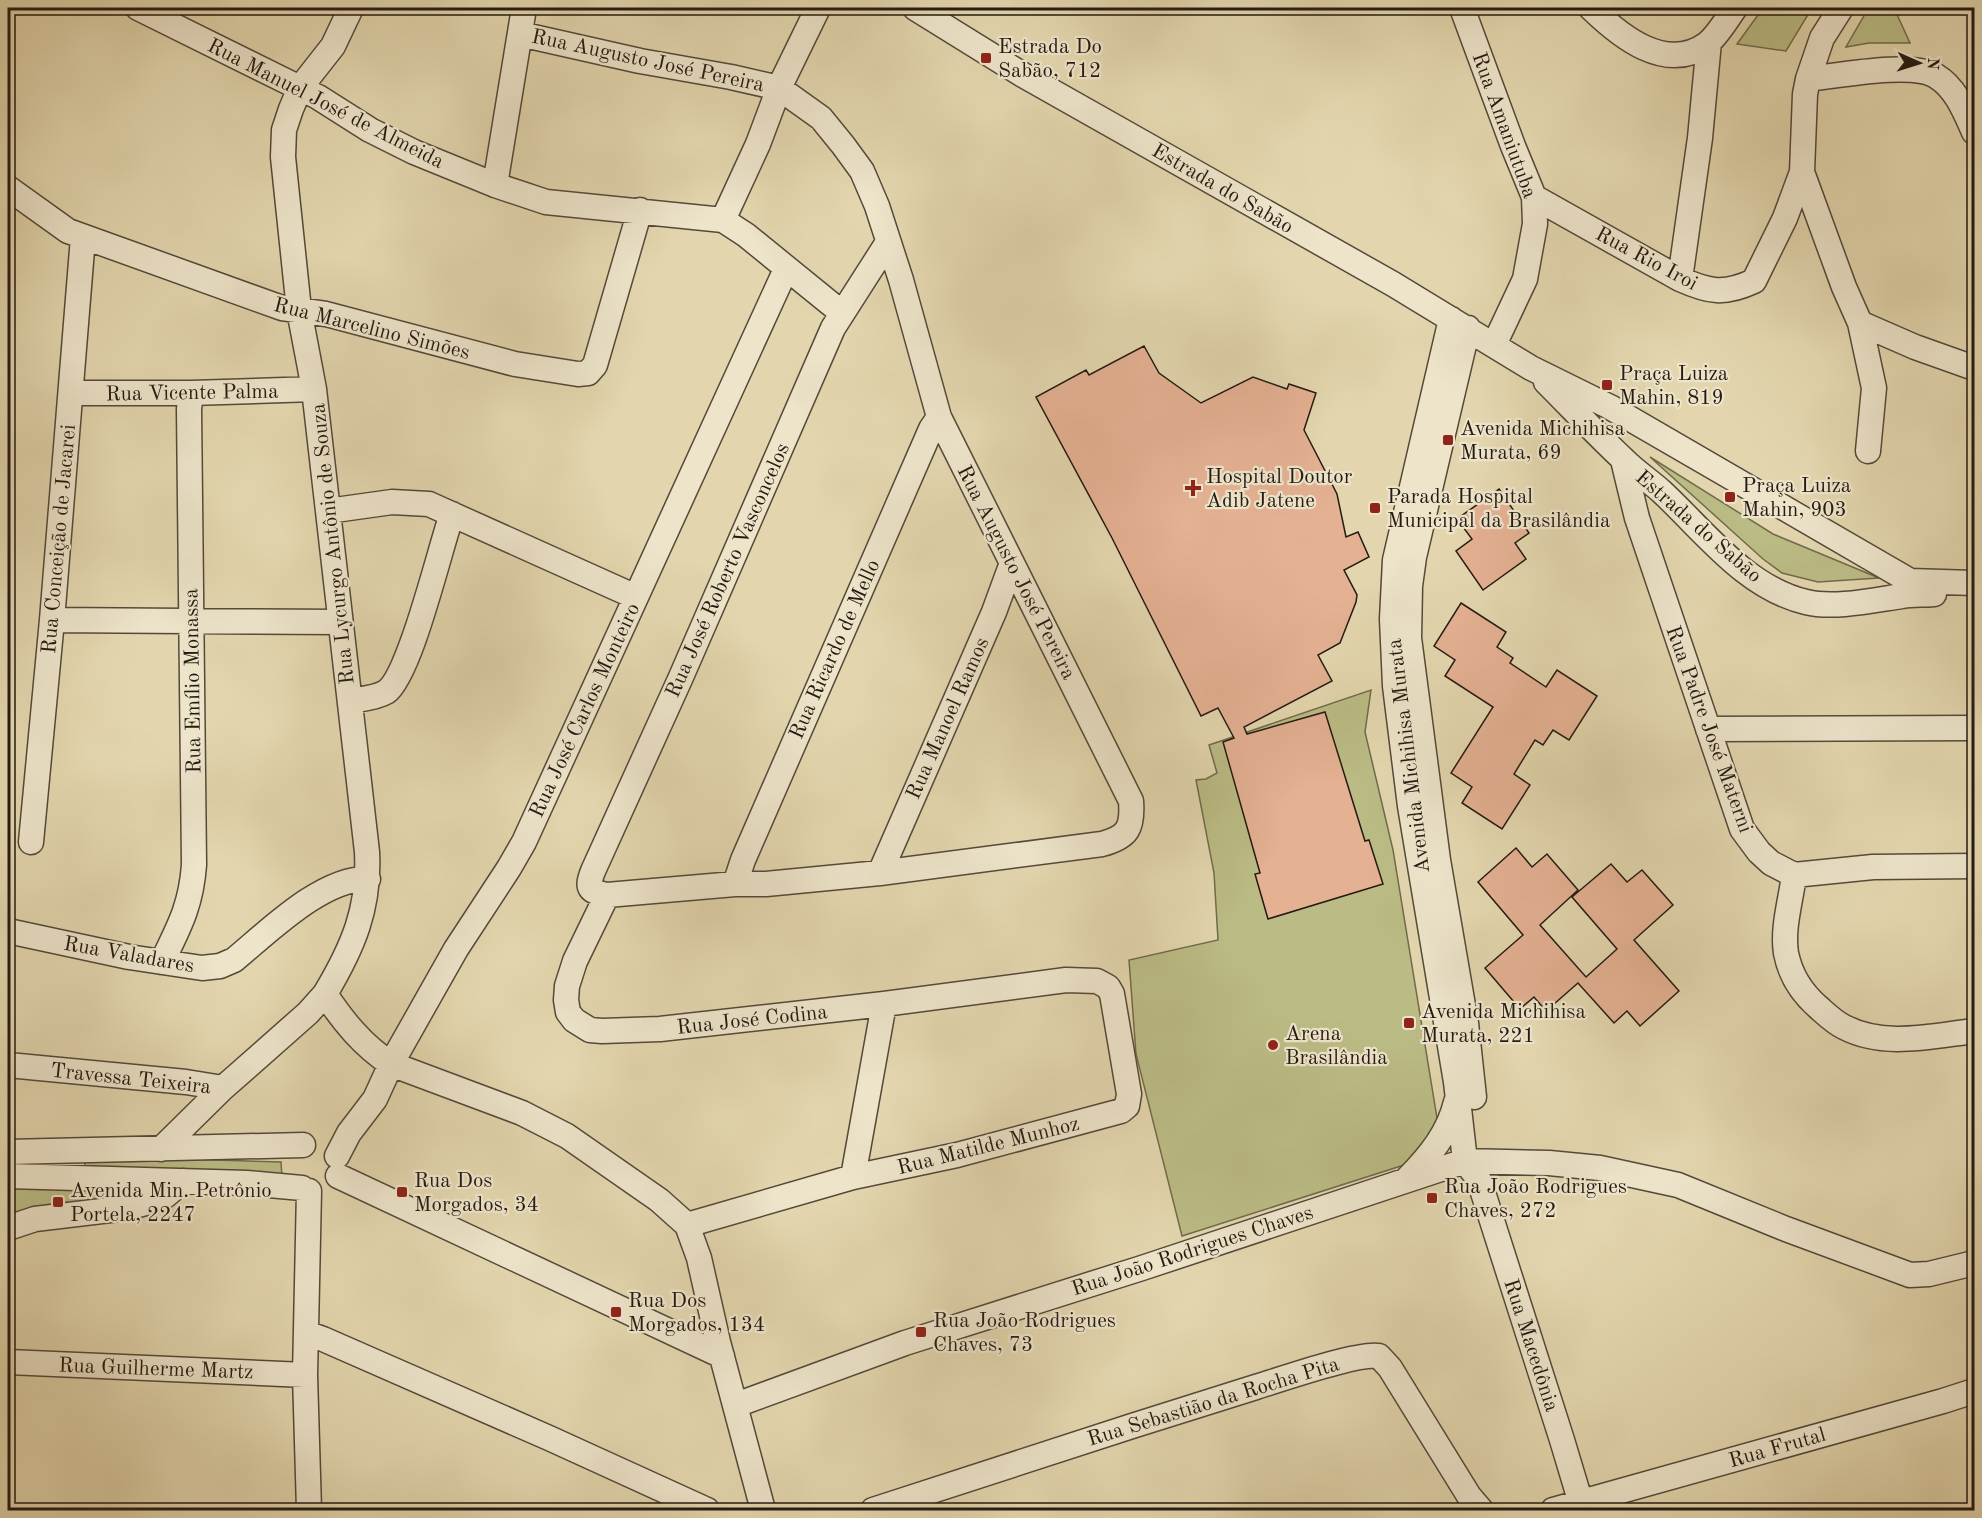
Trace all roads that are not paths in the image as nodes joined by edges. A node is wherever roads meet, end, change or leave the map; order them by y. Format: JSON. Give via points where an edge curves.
{"nodes":[{"id":1,"x":138,"y":8,"type":"edge"},
{"id":2,"x":351,"y":8,"type":"edge"},
{"id":3,"x":524,"y":8,"type":"edge"},
{"id":4,"x":818,"y":8,"type":"edge"},
{"id":5,"x":915,"y":8,"type":"edge"},
{"id":6,"x":1462,"y":8,"type":"edge"},
{"id":7,"x":1591,"y":8,"type":"edge"},
{"id":8,"x":1735,"y":8,"type":"edge"},
{"id":9,"x":1840,"y":8,"type":"edge"},
{"id":10,"x":520,"y":34,"type":"junction"},
{"id":11,"x":1709,"y":42,"type":"junction"},
{"id":12,"x":1808,"y":79,"type":"junction"},
{"id":13,"x":300,"y":88,"type":"junction"},
{"id":14,"x":779,"y":88,"type":"junction"},
{"id":15,"x":1974,"y":132,"type":"edge"},
{"id":16,"x":1802,"y":172,"type":"junction"},
{"id":17,"x":495,"y":185,"type":"junction"},
{"id":18,"x":8,"y":188,"type":"edge"},
{"id":19,"x":1534,"y":197,"type":"junction"},
{"id":20,"x":640,"y":210,"type":"junction"},
{"id":21,"x":723,"y":220,"type":"junction"},
{"id":22,"x":83,"y":237,"type":"junction"},
{"id":23,"x":888,"y":242,"type":"junction"},
{"id":24,"x":786,"y":269,"type":"junction"},
{"id":25,"x":1680,"y":279,"type":"junction"},
{"id":26,"x":299,"y":310,"type":"junction"},
{"id":27,"x":842,"y":313,"type":"junction"},
{"id":28,"x":1460,"y":323,"type":"junction"},
{"id":29,"x":1860,"y":323,"type":"junction"},
{"id":30,"x":1500,"y":349,"type":"junction"},
{"id":31,"x":1531,"y":368,"type":"junction"},
{"id":32,"x":1974,"y":368,"type":"edge"},
{"id":33,"x":1455,"y":382,"type":"junction"},
{"id":34,"x":314,"y":389,"type":"junction"},
{"id":35,"x":71,"y":393,"type":"junction"},
{"id":36,"x":191,"y":393,"type":"junction"},
{"id":37,"x":939,"y":417,"type":"junction"},
{"id":38,"x":1654,"y":432,"type":"junction"},
{"id":39,"x":1868,"y":451,"type":"dead end"},
{"id":40,"x":1621,"y":458,"type":"junction"},
{"id":41,"x":328,"y":511,"type":"junction"},
{"id":42,"x":452,"y":514,"type":"junction"},
{"id":43,"x":1012,"y":563,"type":"junction"},
{"id":44,"x":1974,"y":584,"type":"edge"},
{"id":45,"x":636,"y":597,"type":"junction"},
{"id":46,"x":52,"y":620,"type":"junction"},
{"id":47,"x":191,"y":621,"type":"junction"},
{"id":48,"x":340,"y":622,"type":"junction"},
{"id":49,"x":350,"y":701,"type":"junction"},
{"id":50,"x":1974,"y":728,"type":"edge"},
{"id":51,"x":1708,"y":729,"type":"junction"},
{"id":52,"x":31,"y":842,"type":"dead end"},
{"id":53,"x":1974,"y":866,"type":"edge"},
{"id":54,"x":880,"y":873,"type":"junction"},
{"id":55,"x":1794,"y":875,"type":"junction"},
{"id":56,"x":368,"y":879,"type":"junction"},
{"id":57,"x":735,"y":884,"type":"junction"},
{"id":58,"x":607,"y":895,"type":"junction"},
{"id":59,"x":8,"y":932,"type":"edge"},
{"id":60,"x":162,"y":962,"type":"junction"},
{"id":61,"x":1066,"y":980,"type":"joint"},
{"id":62,"x":325,"y":994,"type":"junction"},
{"id":63,"x":884,"y":1004,"type":"junction"},
{"id":64,"x":1974,"y":1031,"type":"edge"},
{"id":65,"x":391,"y":1064,"type":"junction"},
{"id":66,"x":8,"y":1065,"type":"edge"},
{"id":67,"x":223,"y":1088,"type":"junction"},
{"id":68,"x":1457,"y":1093,"type":"junction"},
{"id":69,"x":161,"y":1149,"type":"junction"},
{"id":70,"x":8,"y":1152,"type":"edge"},
{"id":71,"x":1475,"y":1167,"type":"junction"},
{"id":72,"x":318,"y":1175,"type":"junction"},
{"id":73,"x":8,"y":1176,"type":"edge"},
{"id":74,"x":853,"y":1177,"type":"junction"},
{"id":75,"x":1406,"y":1179,"type":"junction"},
{"id":76,"x":183,"y":1181,"type":"junction"},
{"id":77,"x":687,"y":1225,"type":"junction"},
{"id":78,"x":8,"y":1228,"type":"edge"},
{"id":79,"x":1974,"y":1263,"type":"edge"},
{"id":80,"x":306,"y":1334,"type":"junction"},
{"id":81,"x":722,"y":1356,"type":"junction"},
{"id":82,"x":8,"y":1362,"type":"edge"},
{"id":83,"x":305,"y":1374,"type":"junction"},
{"id":84,"x":1974,"y":1391,"type":"edge"},
{"id":85,"x":736,"y":1405,"type":"junction"},
{"id":86,"x":1582,"y":1506,"type":"edge"},
{"id":87,"x":309,"y":1510,"type":"edge"},
{"id":88,"x":707,"y":1510,"type":"edge"},
{"id":89,"x":763,"y":1510,"type":"edge"},
{"id":90,"x":873,"y":1510,"type":"edge"},
{"id":91,"x":1481,"y":1510,"type":"edge"},
{"id":92,"x":1552,"y":1510,"type":"edge"}],
"edges":[{"from":1,"to":13,"type":"street","name":"Rua Manuel José de Almeida"},
{"from":2,"to":13,"type":"street","name":"Rua Lycurgo Antônio de Souza","via":[[333,46]]},
{"from":3,"to":10,"type":"street"},
{"from":4,"to":14,"type":"street"},
{"from":5,"to":28,"type":"street","name":"Estrada do Sabão","via":[[1023,75]]},
{"from":6,"to":19,"type":"street","name":"Rua Amaniutuba"},
{"from":7,"to":11,"type":"street","via":[[1630,40],[1655,52],[1687,54]]},
{"from":8,"to":11,"type":"street"},
{"from":9,"to":12,"type":"street","via":[[1822,38]]},
{"from":10,"to":14,"type":"street","name":"Rua Augusto José Pereira"},
{"from":10,"to":17,"type":"street"},
{"from":11,"to":25,"type":"street"},
{"from":12,"to":15,"type":"street","via":[[1900,69],[1928,72],[1952,90]]},
{"from":12,"to":16,"type":"street"},
{"from":13,"to":17,"type":"street","name":"Rua Manuel José de Almeida","via":[[414,152]]},
{"from":13,"to":26,"type":"street","name":"Rua Lycurgo Antônio de Souza","via":[[284,130]]},
{"from":14,"to":21,"type":"street"},
{"from":14,"to":23,"type":"street","name":"Rua Augusto José Pereira","via":[[821,118],[862,171]]},
{"from":16,"to":25,"type":"street","name":"Rua Rio Iroi","via":[[1754,281],[1719,291],[1702,289]]},
{"from":16,"to":29,"type":"street"},
{"from":17,"to":20,"type":"street","name":"Rua Manuel José de Almeida","via":[[546,202]]},
{"from":18,"to":22,"type":"street","name":"Rua Marcelino Simões","via":[[68,231]]},
{"from":19,"to":25,"type":"street","name":"Rua Rio Iroi"},
{"from":19,"to":30,"type":"street","name":"Rua Amaniutuba","via":[[1535,224],[1525,279]]},
{"from":20,"to":21,"type":"street","name":"Rua Manuel José de Almeida"},
{"from":20,"to":26,"type":"street","name":"Rua Marcelino Simões","via":[[598,356],[588,373],[515,364]]},
{"from":21,"to":24,"type":"street","name":"Rua Manuel José de Almeida"},
{"from":22,"to":26,"type":"street","name":"Rua Marcelino Simões","via":[[282,308]]},
{"from":22,"to":35,"type":"street","name":"Rua Conceição de Jacarei"},
{"from":23,"to":27,"type":"street","name":"Rua José Roberto Vasconcelos"},
{"from":23,"to":37,"type":"street","name":"Rua Augusto José Pereira"},
{"from":24,"to":27,"type":"street","name":"Rua Manuel José de Almeida"},
{"from":24,"to":45,"type":"street","name":"Rua José Carlos Monteiro"},
{"from":26,"to":34,"type":"street","name":"Rua Lycurgo Antônio de Souza"},
{"from":27,"to":58,"type":"street","name":"Rua José Roberto Vasconcelos","via":[[593,871],[591,890]]},
{"from":28,"to":30,"type":"street","name":"Estrada do Sabão"},
{"from":28,"to":33,"type":"street","name":"Avenida Michihisa Murata"},
{"from":28,"to":68,"type":"street","name":"Avenida Michihisa Murata","via":[[1395,560],[1392,620],[1395,686],[1410,806]]},
{"from":29,"to":32,"type":"street"},
{"from":29,"to":39,"type":"street","via":[[1874,388]]},
{"from":30,"to":31,"type":"street","name":"Estrada do Sabão"},
{"from":30,"to":33,"type":"street","via":[[1467,364]]},
{"from":31,"to":38,"type":"street","name":"Estrada do Sabão"},
{"from":31,"to":40,"type":"street","name":"Estrada do Sabão"},
{"from":33,"to":71,"type":"street","name":"Avenida Michihisa Murata","via":[[1414,557],[1409,638],[1438,860],[1466,1023]]},
{"from":34,"to":36,"type":"street","name":"Rua Vicente Palma"},
{"from":34,"to":41,"type":"street","name":"Rua Lycurgo Antônio de Souza"},
{"from":35,"to":36,"type":"street","name":"Rua Vicente Palma"},
{"from":35,"to":46,"type":"street","name":"Rua Conceição de Jacarei"},
{"from":36,"to":47,"type":"street","name":"Rua Emílio Monassa"},
{"from":37,"to":43,"type":"street","name":"Rua Augusto José Pereira"},
{"from":37,"to":57,"type":"street","name":"Rua Ricardo de Mello","via":[[742,860]]},
{"from":38,"to":40,"type":"street","via":[[1628,430],[1618,444]]},
{"from":38,"to":44,"type":"street","name":"Estrada do Sabão","via":[[1910,581]]},
{"from":40,"to":44,"type":"street","name":"Estrada do Sabão","via":[[1735,562],[1782,595],[1809,603],[1861,602],[1936,594]]},
{"from":40,"to":51,"type":"street","name":"Rua Padre José Materni","via":[[1637,518]]},
{"from":41,"to":42,"type":"street","via":[[415,502]]},
{"from":41,"to":48,"type":"street","name":"Rua Lycurgo Antônio de Souza"},
{"from":42,"to":45,"type":"street"},
{"from":42,"to":49,"type":"street","via":[[413,642],[398,677],[385,693]]},
{"from":43,"to":54,"type":"street","name":"Rua Manoel Ramos"},
{"from":43,"to":54,"type":"street","name":"Rua Augusto José Pereira","via":[[1126,788],[1131,801],[1129,827],[1123,837],[1102,844]]},
{"from":45,"to":65,"type":"street","name":"Rua José Carlos Monteiro","via":[[524,842]]},
{"from":46,"to":47,"type":"street"},
{"from":46,"to":52,"type":"street","name":"Rua Conceição de Jacarei"},
{"from":47,"to":48,"type":"street"},
{"from":47,"to":60,"type":"street","name":"Rua Emílio Monassa","via":[[193,884],[181,926]]},
{"from":48,"to":49,"type":"street","name":"Rua Lycurgo Antônio de Souza"},
{"from":49,"to":56,"type":"street","name":"Rua Lycurgo Antônio de Souza"},
{"from":50,"to":51,"type":"street"},
{"from":51,"to":55,"type":"street","name":"Rua Padre José Materni","via":[[1742,829],[1771,862]]},
{"from":53,"to":55,"type":"street","via":[[1873,867]]},
{"from":54,"to":57,"type":"street","name":"Rua Augusto José Pereira"},
{"from":55,"to":64,"type":"street","via":[[1786,952],[1798,985],[1823,1011],[1841,1026],[1876,1038],[1899,1040]]},
{"from":56,"to":60,"type":"street","name":"Rua Valadares","via":[[352,879],[312,897],[234,960],[220,966],[202,968]]},
{"from":56,"to":62,"type":"street","name":"Rua Lycurgo Antônio de Souza","via":[[350,948]]},
{"from":57,"to":58,"type":"street","name":"Rua Augusto José Pereira"},
{"from":58,"to":63,"type":"street","name":"Rua José Codina","via":[[567,986],[568,1011],[590,1030],[660,1029]]},
{"from":59,"to":60,"type":"street","name":"Rua Valadares"},
{"from":61,"to":63,"type":"street","name":"Rua José Codina"},
{"from":61,"to":74,"type":"street","name":"Rua Matilde Munhoz","via":[[1097,981],[1112,994],[1129,1094],[1125,1108],[957,1155]]},
{"from":62,"to":65,"type":"street","via":[[360,1038]]},
{"from":62,"to":67,"type":"street","name":"Travessa Teixeira","via":[[309,1013]]},
{"from":63,"to":74,"type":"street"},
{"from":65,"to":72,"type":"street","name":"Rua José Carlos Monteiro","via":[[375,1100]]},
{"from":65,"to":77,"type":"street","via":[[522,1113],[567,1136],[659,1200]]},
{"from":66,"to":67,"type":"street","name":"Travessa Teixeira"},
{"from":67,"to":69,"type":"street"},
{"from":68,"to":71,"type":"street","name":"Avenida Michihisa Murata"},
{"from":68,"to":75,"type":"street","via":[[1442,1137]]},
{"from":69,"to":70,"type":"street"},
{"from":69,"to":72,"type":"street"},
{"from":71,"to":75,"type":"street","name":"Rua João Rodrigues Chaves"},
{"from":71,"to":79,"type":"street","name":"Rua João Rodrigues Chaves","via":[[1549,1163],[1600,1168],[1678,1185],[1910,1275]]},
{"from":71,"to":86,"type":"street","name":"Rua Macedônia"},
{"from":72,"to":76,"type":"street","via":[[247,1183]]},
{"from":72,"to":80,"type":"street"},
{"from":72,"to":81,"type":"street"},
{"from":73,"to":76,"type":"street"},
{"from":74,"to":77,"type":"street","name":"Rua Matilde Munhoz"},
{"from":75,"to":85,"type":"street","name":"Rua João Rodrigues Chaves","via":[[905,1343]]},
{"from":76,"to":78,"type":"street","via":[[165,1196],[128,1208],[35,1219]]},
{"from":77,"to":81,"type":"street","via":[[699,1258]]},
{"from":80,"to":83,"type":"street"},
{"from":80,"to":88,"type":"street"},
{"from":81,"to":85,"type":"street"},
{"from":82,"to":83,"type":"street","name":"Rua Guilherme Martz"},
{"from":83,"to":87,"type":"street"},
{"from":84,"to":86,"type":"street","name":"Rua Frutal"},
{"from":85,"to":89,"type":"street"},
{"from":86,"to":92,"type":"street"},
{"from":90,"to":91,"type":"street","name":"Rua Sebastião da Rocha Pita","via":[[1110,1432],[1368,1355],[1379,1356],[1390,1368]]}]}
